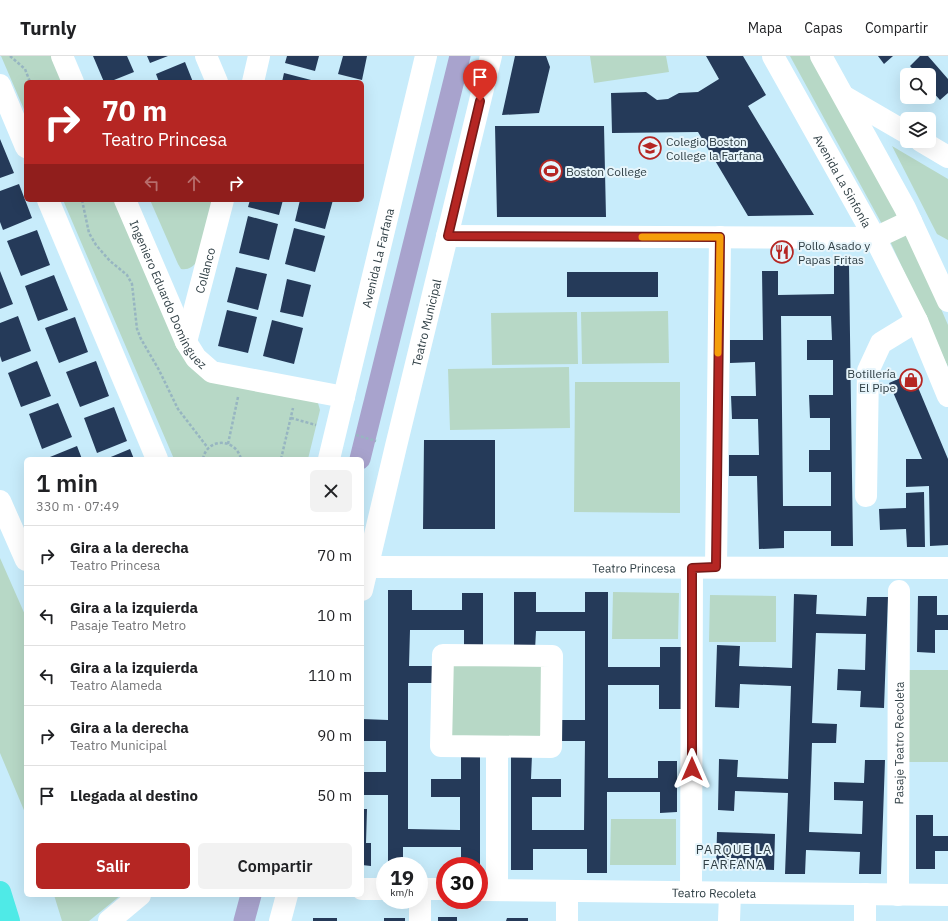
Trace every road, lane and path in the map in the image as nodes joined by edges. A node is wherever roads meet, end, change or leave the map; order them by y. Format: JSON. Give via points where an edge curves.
{"nodes":[{"id":1,"x":10,"y":56,"type":"edge"},
{"id":2,"x":62,"y":56,"type":"edge"},
{"id":3,"x":206,"y":56,"type":"edge"},
{"id":4,"x":259,"y":56,"type":"edge"},
{"id":5,"x":426,"y":56,"type":"edge"},
{"id":6,"x":491,"y":56,"type":"edge"},
{"id":7,"x":773,"y":56,"type":"edge"},
{"id":8,"x":821,"y":56,"type":"edge"},
{"id":9,"x":29,"y":80,"type":"edge"},
{"id":10,"x":72,"y":80,"type":"edge"},
{"id":11,"x":215,"y":80,"type":"edge"},
{"id":12,"x":253,"y":80,"type":"edge"},
{"id":13,"x":0,"y":85,"type":"edge"},
{"id":14,"x":844,"y":97,"type":"junction"},
{"id":15,"x":900,"y":129,"type":"edge"},
{"id":16,"x":24,"y":142,"type":"edge"},
{"id":17,"x":933,"y":148,"type":"edge"},
{"id":18,"x":948,"y":157,"type":"edge"},
{"id":19,"x":49,"y":202,"type":"edge"},
{"id":20,"x":82,"y":202,"type":"edge"},
{"id":21,"x":126,"y":202,"type":"edge"},
{"id":22,"x":222,"y":202,"type":"edge"},
{"id":23,"x":911,"y":220,"type":"junction"},
{"id":24,"x":448,"y":236,"type":"junction"},
{"id":25,"x":720,"y":237,"type":"junction"},
{"id":26,"x":875,"y":238,"type":"junction"},
{"id":27,"x":948,"y":301,"type":"edge"},
{"id":28,"x":917,"y":321,"type":"junction"},
{"id":29,"x":186,"y":342,"type":"junction"},
{"id":30,"x":245,"y":378,"type":"junction"},
{"id":31,"x":298,"y":388,"type":"junction"},
{"id":32,"x":948,"y":396,"type":"edge"},
{"id":33,"x":344,"y":397,"type":"junction"},
{"id":34,"x":355,"y":435,"type":"dead end"},
{"id":35,"x":376,"y":441,"type":"dead end"},
{"id":36,"x":228,"y":444,"type":"junction"},
{"id":37,"x":208,"y":448,"type":"junction"},
{"id":38,"x":156,"y":457,"type":"edge"},
{"id":39,"x":204,"y":457,"type":"edge"},
{"id":40,"x":240,"y":457,"type":"edge"},
{"id":41,"x":281,"y":457,"type":"edge"},
{"id":42,"x":329,"y":457,"type":"edge"},
{"id":43,"x":866,"y":496,"type":"dead end"},
{"id":44,"x":0,"y":501,"type":"edge"},
{"id":45,"x":24,"y":555,"type":"edge"},
{"id":46,"x":368,"y":567,"type":"junction"},
{"id":47,"x":716,"y":567,"type":"junction"},
{"id":48,"x":692,"y":568,"type":"junction"},
{"id":49,"x":948,"y":568,"type":"edge"},
{"id":50,"x":364,"y":582,"type":"edge"},
{"id":51,"x":899,"y":591,"type":"dead end"},
{"id":52,"x":498,"y":747,"type":"junction"},
{"id":53,"x":364,"y":889,"type":"edge"},
{"id":54,"x":376,"y":889,"type":"edge"},
{"id":55,"x":488,"y":890,"type":"edge"},
{"id":56,"x":568,"y":891,"type":"junction"},
{"id":57,"x":0,"y":892,"type":"edge"},
{"id":58,"x":692,"y":892,"type":"junction"},
{"id":59,"x":730,"y":893,"type":"junction"},
{"id":60,"x":865,"y":894,"type":"junction"},
{"id":61,"x":898,"y":895,"type":"junction"},
{"id":62,"x":948,"y":895,"type":"edge"},
{"id":63,"x":138,"y":897,"type":"edge"},
{"id":64,"x":286,"y":897,"type":"edge"},
{"id":65,"x":420,"y":909,"type":"edge"},
{"id":66,"x":9,"y":921,"type":"edge"},
{"id":67,"x":109,"y":921,"type":"edge"},
{"id":68,"x":280,"y":921,"type":"edge"},
{"id":69,"x":420,"y":921,"type":"edge"},
{"id":70,"x":567,"y":921,"type":"edge"},
{"id":71,"x":729,"y":921,"type":"edge"},
{"id":72,"x":865,"y":921,"type":"edge"}],
"edges":[{"from":1,"to":9,"type":"path","via":[[26,69]]},
{"from":2,"to":10,"type":"street"},
{"from":3,"to":11,"type":"street"},
{"from":4,"to":12,"type":"street"},
{"from":5,"to":33,"type":"street","name":"Avenida La Farfana"},
{"from":6,"to":24,"type":"street","name":"Teatro Municipal"},
{"from":7,"to":26,"type":"street","name":"Avenida La Sinfonía"},
{"from":8,"to":14,"type":"street"},
{"from":13,"to":16,"type":"street"},
{"from":14,"to":15,"type":"street"},
{"from":14,"to":23,"type":"street"},
{"from":17,"to":18,"type":"street"},
{"from":19,"to":38,"type":"street"},
{"from":20,"to":37,"type":"path","via":[[88,233],[110,261],[127,275],[132,284],[137,329],[141,339],[178,409]]},
{"from":21,"to":29,"type":"street","name":"Ingeniero Eduardo Domínguez"},
{"from":22,"to":29,"type":"street","name":"Collanco"},
{"from":23,"to":26,"type":"street"},
{"from":23,"to":27,"type":"street"},
{"from":24,"to":25,"type":"street"},
{"from":24,"to":46,"type":"street","name":"Teatro Municipal"},
{"from":25,"to":26,"type":"street"},
{"from":25,"to":47,"type":"street"},
{"from":26,"to":28,"type":"street","name":"Avenida La Sinfonía"},
{"from":28,"to":32,"type":"street","name":"Avenida La Sinfonía"},
{"from":28,"to":43,"type":"street","via":[[881,343],[868,371]]},
{"from":29,"to":30,"type":"street","name":"Ingeniero Eduardo Domínguez","via":[[196,358],[212,372]]},
{"from":30,"to":31,"type":"street","name":"Ingeniero Eduardo Domínguez"},
{"from":30,"to":36,"type":"path"},
{"from":31,"to":33,"type":"street","name":"Ingeniero Eduardo Domínguez"},
{"from":31,"to":41,"type":"path"},
{"from":33,"to":42,"type":"street","name":"Avenida La Farfana"},
{"from":34,"to":35,"type":"path"},
{"from":36,"to":37,"type":"path","via":[[216,443]]},
{"from":36,"to":40,"type":"path","via":[[234,446]]},
{"from":37,"to":39,"type":"path"},
{"from":44,"to":45,"type":"street"},
{"from":46,"to":48,"type":"street","name":"Teatro Princesa"},
{"from":46,"to":50,"type":"street","name":"Teatro Municipal"},
{"from":47,"to":48,"type":"street","name":"Teatro Princesa"},
{"from":47,"to":49,"type":"street","name":"Teatro Princesa"},
{"from":48,"to":58,"type":"street"},
{"from":51,"to":61,"type":"street","name":"Pasaje Teatro Recoleta"},
{"from":52,"to":52,"type":"street","via":[[441,746],[443,655],[552,656],[551,748]]},
{"from":52,"to":55,"type":"street"},
{"from":53,"to":54,"type":"street"},
{"from":55,"to":56,"type":"street","name":"Teatro Recoleta"},
{"from":56,"to":58,"type":"street","name":"Teatro Recoleta"},
{"from":56,"to":70,"type":"street"},
{"from":57,"to":66,"type":"highway"},
{"from":58,"to":59,"type":"street","name":"Teatro Recoleta"},
{"from":59,"to":60,"type":"street","name":"Teatro Recoleta"},
{"from":59,"to":71,"type":"street"},
{"from":60,"to":61,"type":"street","name":"Teatro Recoleta"},
{"from":60,"to":72,"type":"street"},
{"from":61,"to":62,"type":"street","name":"Teatro Recoleta"},
{"from":63,"to":67,"type":"street"},
{"from":64,"to":68,"type":"street"},
{"from":65,"to":69,"type":"street"}]}
